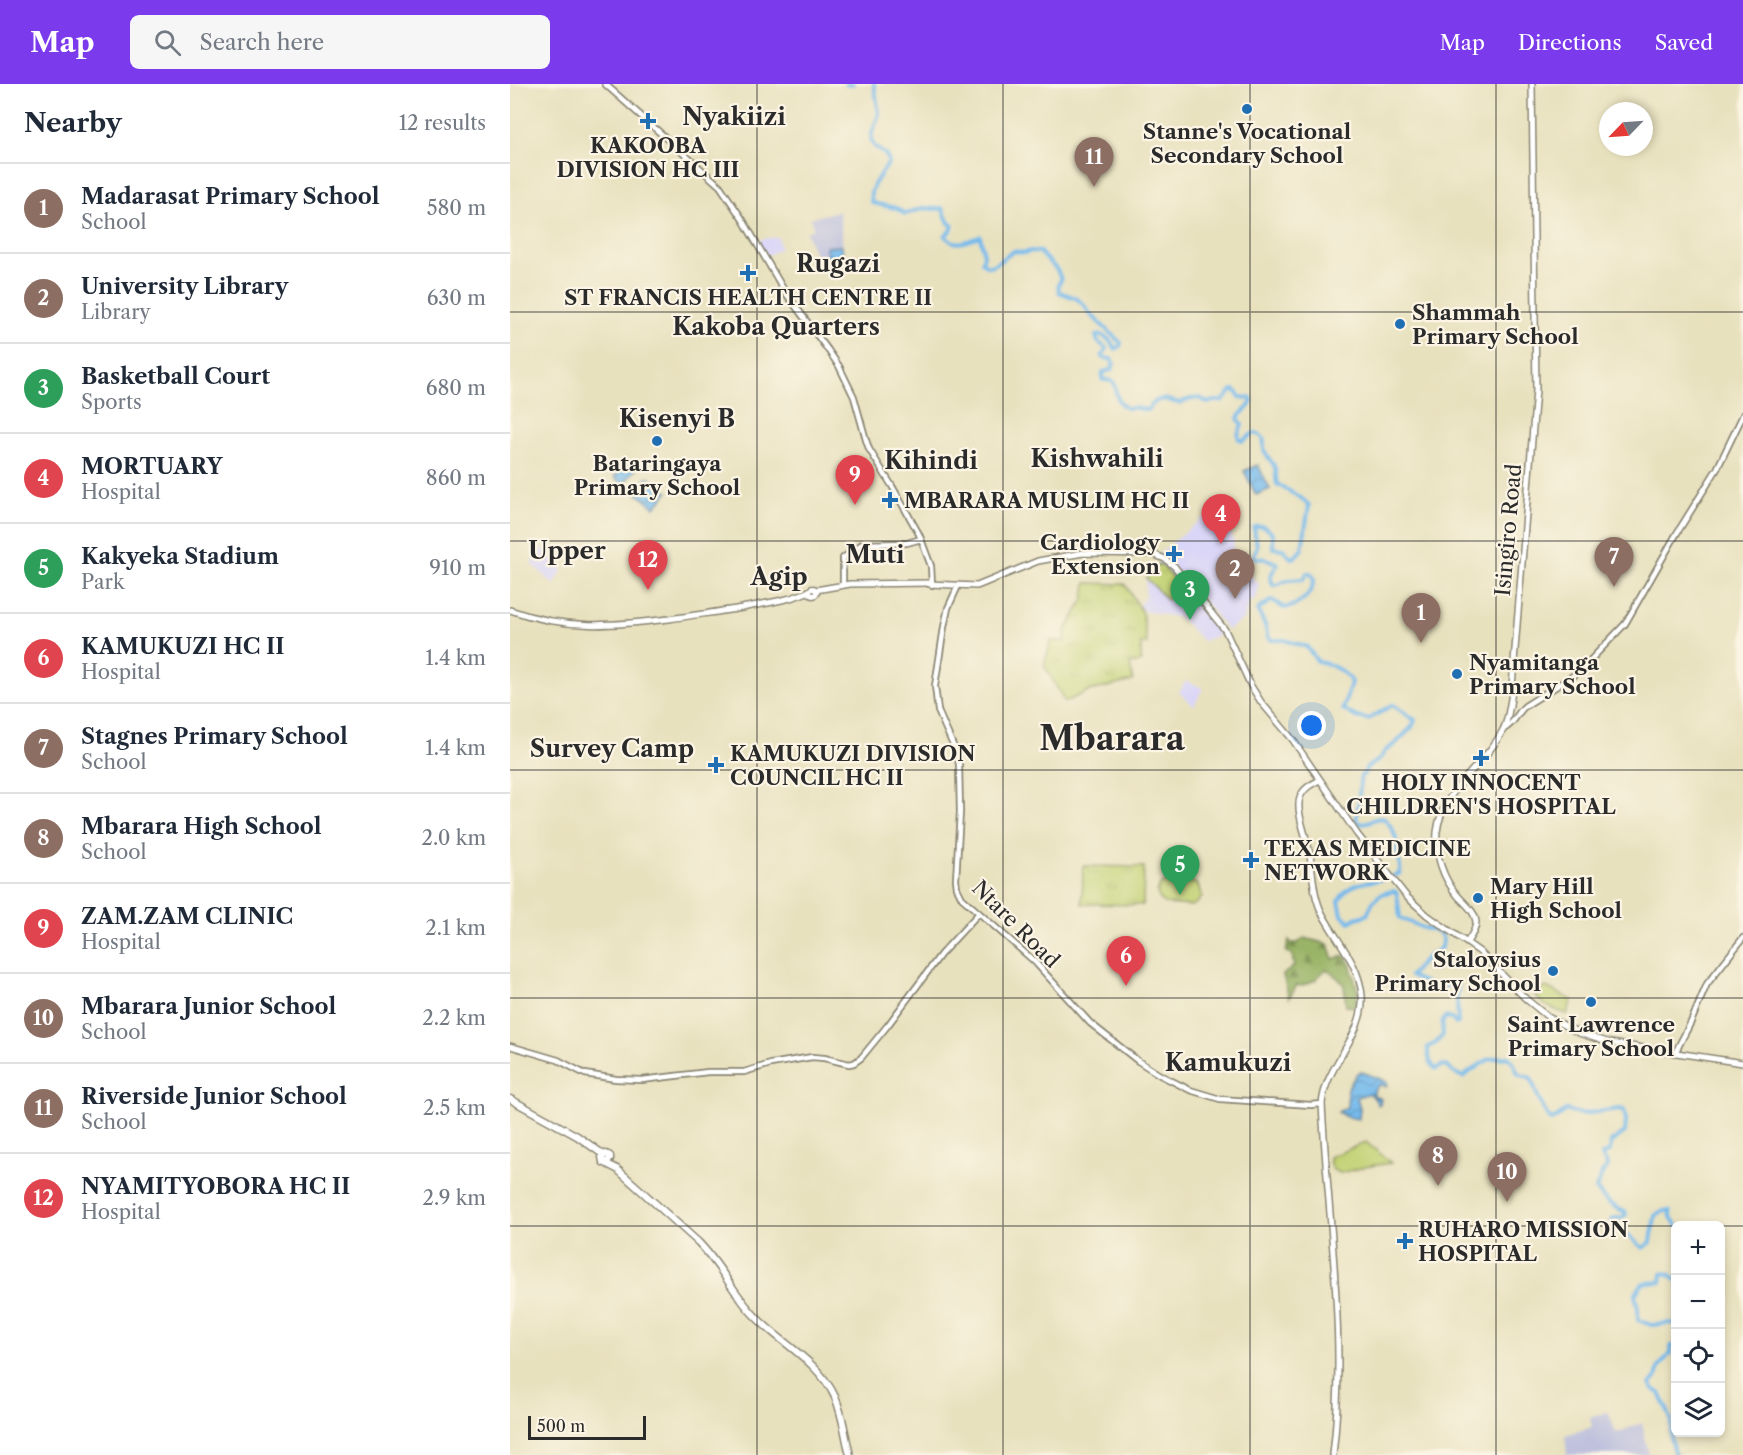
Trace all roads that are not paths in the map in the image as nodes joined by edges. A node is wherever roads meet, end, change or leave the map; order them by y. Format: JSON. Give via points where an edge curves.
{"nodes":[{"id":1,"x":605,"y":84,"type":"edge"},
{"id":2,"x":1532,"y":84,"type":"edge"},
{"id":3,"x":1743,"y":415,"type":"edge"},
{"id":4,"x":921,"y":539,"type":"junction"},
{"id":5,"x":931,"y":584,"type":"junction"},
{"id":6,"x":843,"y":585,"type":"junction"},
{"id":7,"x":968,"y":585,"type":"junction"},
{"id":8,"x":958,"y":586,"type":"junction"},
{"id":9,"x":510,"y":610,"type":"edge"},
{"id":10,"x":1504,"y":729,"type":"junction"},
{"id":11,"x":1318,"y":781,"type":"junction"},
{"id":12,"x":978,"y":914,"type":"junction"},
{"id":13,"x":1743,"y":938,"type":"edge"},
{"id":14,"x":1467,"y":942,"type":"junction"},
{"id":15,"x":510,"y":1046,"type":"edge"},
{"id":16,"x":1675,"y":1053,"type":"junction"},
{"id":17,"x":1743,"y":1063,"type":"edge"},
{"id":18,"x":510,"y":1101,"type":"edge"},
{"id":19,"x":1322,"y":1104,"type":"junction"},
{"id":20,"x":851,"y":1455,"type":"edge"},
{"id":21,"x":1333,"y":1455,"type":"edge"}],
"edges":[{"from":1,"to":4,"type":"main road","via":[[724,193],[784,292],[838,366],[858,406],[869,449]]},
{"from":2,"to":10,"type":"main road","name":"Isingiro Road","via":[[1536,390],[1511,699]]},
{"from":3,"to":10,"type":"main road","via":[[1717,469],[1625,624],[1579,672],[1525,706]]},
{"from":4,"to":5,"type":"main road","via":[[932,566]]},
{"from":4,"to":6,"type":"main road","via":[[860,544],[843,558]]},
{"from":5,"to":6,"type":"main road"},
{"from":5,"to":7,"type":"main road"},
{"from":5,"to":8,"type":"main road"},
{"from":6,"to":9,"type":"main road","via":[[731,610],[610,626],[565,624]]},
{"from":7,"to":8,"type":"main road"},
{"from":7,"to":11,"type":"main road","via":[[986,583],[1038,561],[1083,553],[1153,554],[1165,559],[1221,625],[1258,698],[1293,740]]},
{"from":8,"to":12,"type":"main road","name":"Ntare Road","via":[[944,627],[935,696],[959,764],[957,888]]},
{"from":10,"to":14,"type":"main road","name":"Isingiro Road","via":[[1450,795],[1438,829],[1442,868],[1475,919]]},
{"from":11,"to":14,"type":"main road","via":[[1418,907]]},
{"from":11,"to":19,"type":"main road","via":[[1298,798],[1312,881],[1328,924],[1353,964],[1362,995],[1358,1025],[1327,1082]]},
{"from":12,"to":15,"type":"main road","via":[[854,1063],[812,1058],[744,1072],[622,1080],[585,1074],[558,1060]]},
{"from":12,"to":19,"type":"main road","name":"Ntare Road","via":[[1034,961],[1090,1023],[1160,1075],[1220,1099]]},
{"from":13,"to":16,"type":"main road","via":[[1707,984]]},
{"from":14,"to":16,"type":"main road","via":[[1556,1022],[1605,1042]]},
{"from":16,"to":17,"type":"main road"},
{"from":18,"to":20,"type":"highway","via":[[577,1136],[698,1242],[754,1315],[816,1368],[839,1405]]},
{"from":19,"to":21,"type":"main road","via":[[1337,1325]]}]}
